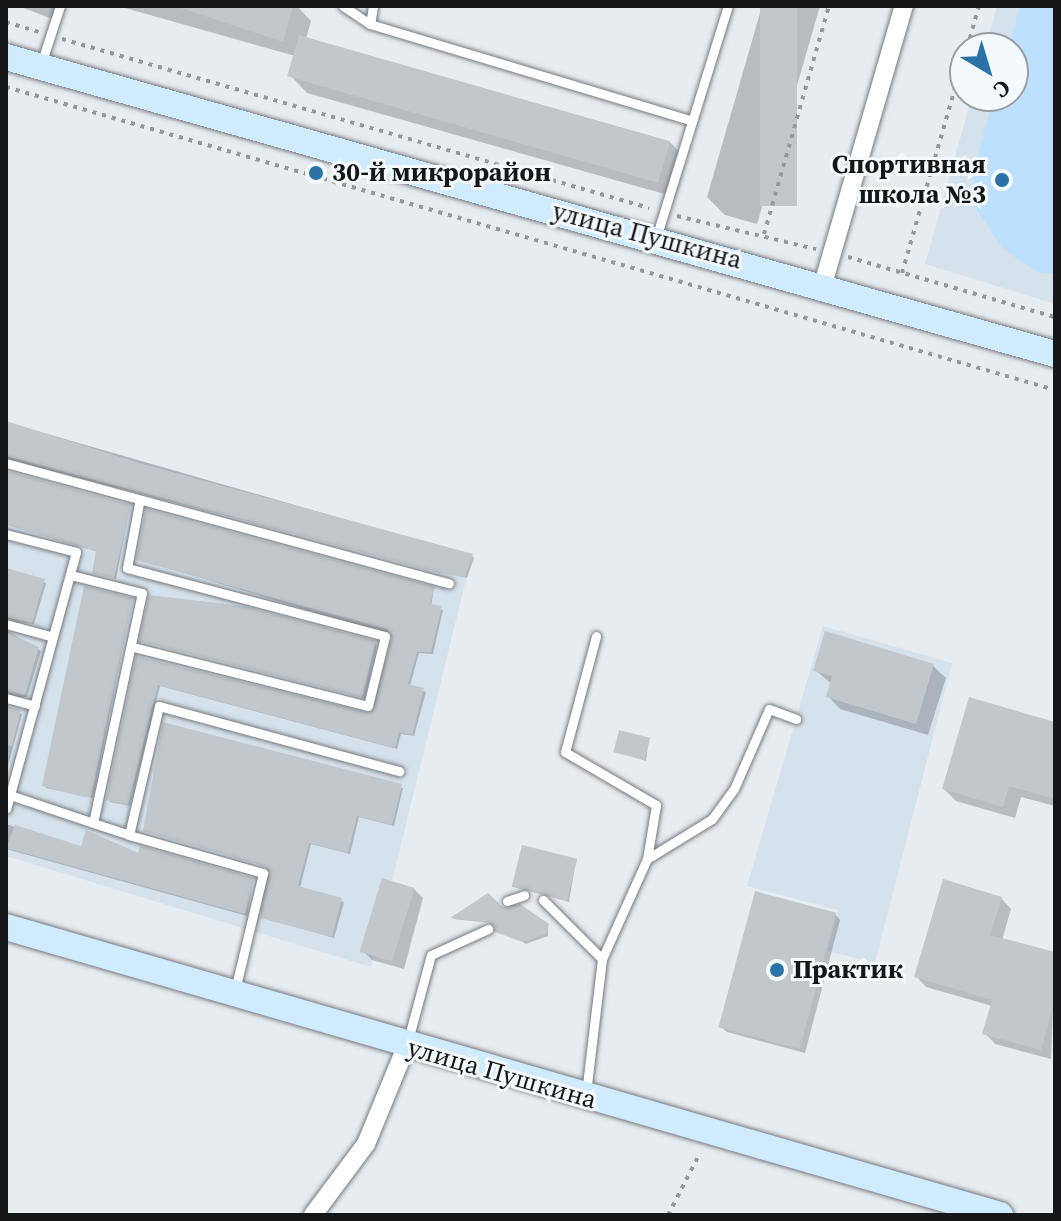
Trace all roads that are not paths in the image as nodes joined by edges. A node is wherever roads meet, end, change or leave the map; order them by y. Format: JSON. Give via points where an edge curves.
{"nodes":[{"id":1,"x":60,"y":6,"type":"edge"},
{"id":2,"x":343,"y":6,"type":"edge"},
{"id":3,"x":373,"y":6,"type":"edge"},
{"id":4,"x":728,"y":6,"type":"edge"},
{"id":5,"x":904,"y":6,"type":"edge"},
{"id":6,"x":370,"y":24,"type":"junction"},
{"id":7,"x":6,"y":57,"type":"edge"},
{"id":8,"x":40,"y":68,"type":"junction"},
{"id":9,"x":689,"y":120,"type":"junction"},
{"id":10,"x":656,"y":238,"type":"junction"},
{"id":11,"x":823,"y":284,"type":"junction"},
{"id":12,"x":1055,"y":354,"type":"edge"},
{"id":13,"x":6,"y":463,"type":"edge"},
{"id":14,"x":139,"y":503,"type":"junction"},
{"id":15,"x":6,"y":534,"type":"edge"},
{"id":16,"x":71,"y":575,"type":"junction"},
{"id":17,"x":146,"y":576,"type":"junction"},
{"id":18,"x":449,"y":583,"type":"dead end"},
{"id":19,"x":142,"y":593,"type":"junction"},
{"id":20,"x":6,"y":624,"type":"edge"},
{"id":21,"x":50,"y":636,"type":"junction"},
{"id":22,"x":596,"y":636,"type":"dead end"},
{"id":23,"x":133,"y":647,"type":"junction"},
{"id":24,"x":6,"y":698,"type":"edge"},
{"id":25,"x":35,"y":706,"type":"junction"},
{"id":26,"x":796,"y":719,"type":"dead end"},
{"id":27,"x":11,"y":771,"type":"edge"},
{"id":28,"x":399,"y":771,"type":"dead end"},
{"id":29,"x":10,"y":795,"type":"junction"},
{"id":30,"x":6,"y":809,"type":"edge"},
{"id":31,"x":93,"y":823,"type":"junction"},
{"id":32,"x":129,"y":835,"type":"junction"},
{"id":33,"x":647,"y":859,"type":"junction"},
{"id":34,"x":524,"y":895,"type":"dead end"},
{"id":35,"x":543,"y":900,"type":"dead end"},
{"id":36,"x":507,"y":901,"type":"dead end"},
{"id":37,"x":6,"y":927,"type":"edge"},
{"id":38,"x":488,"y":929,"type":"dead end"},
{"id":39,"x":602,"y":959,"type":"junction"},
{"id":40,"x":234,"y":993,"type":"junction"},
{"id":41,"x":406,"y":1047,"type":"junction"},
{"id":42,"x":585,"y":1096,"type":"junction"},
{"id":43,"x":313,"y":1215,"type":"edge"},
{"id":44,"x":1000,"y":1215,"type":"edge"}],
"edges":[{"from":1,"to":8,"type":"lane"},
{"from":2,"to":6,"type":"lane"},
{"from":3,"to":6,"type":"lane"},
{"from":4,"to":9,"type":"lane"},
{"from":5,"to":11,"type":"street"},
{"from":6,"to":9,"type":"lane"},
{"from":7,"to":8,"type":"street","name":"улица Пушкина"},
{"from":8,"to":10,"type":"street","name":"улица Пушкина"},
{"from":9,"to":10,"type":"lane"},
{"from":10,"to":11,"type":"street","name":"улица Пушкина"},
{"from":11,"to":12,"type":"street","name":"улица Пушкина"},
{"from":13,"to":14,"type":"lane"},
{"from":14,"to":17,"type":"lane","via":[[127,568]]},
{"from":14,"to":18,"type":"lane"},
{"from":15,"to":16,"type":"lane","via":[[76,552]]},
{"from":16,"to":19,"type":"lane"},
{"from":16,"to":21,"type":"lane"},
{"from":17,"to":19,"type":"lane"},
{"from":17,"to":23,"type":"lane","via":[[385,636],[368,706]]},
{"from":19,"to":23,"type":"lane"},
{"from":20,"to":21,"type":"lane"},
{"from":21,"to":25,"type":"lane"},
{"from":22,"to":33,"type":"lane","via":[[565,752],[656,805]]},
{"from":23,"to":31,"type":"lane"},
{"from":24,"to":25,"type":"lane"},
{"from":25,"to":27,"type":"lane"},
{"from":26,"to":33,"type":"lane","via":[[769,709],[734,789],[712,819]]},
{"from":27,"to":29,"type":"lane"},
{"from":28,"to":32,"type":"lane","via":[[159,706]]},
{"from":29,"to":30,"type":"lane"},
{"from":29,"to":31,"type":"lane"},
{"from":31,"to":32,"type":"lane"},
{"from":32,"to":40,"type":"lane","via":[[263,873]]},
{"from":33,"to":39,"type":"lane"},
{"from":34,"to":36,"type":"lane"},
{"from":35,"to":39,"type":"lane"},
{"from":37,"to":40,"type":"street","name":"улица Пушкина"},
{"from":38,"to":41,"type":"lane","via":[[431,955]]},
{"from":39,"to":42,"type":"lane"},
{"from":40,"to":41,"type":"street","name":"улица Пушкина"},
{"from":41,"to":42,"type":"street","name":"улица Пушкина"},
{"from":41,"to":43,"type":"street","via":[[366,1144]]},
{"from":42,"to":44,"type":"street","name":"улица Пушкина"}]}
